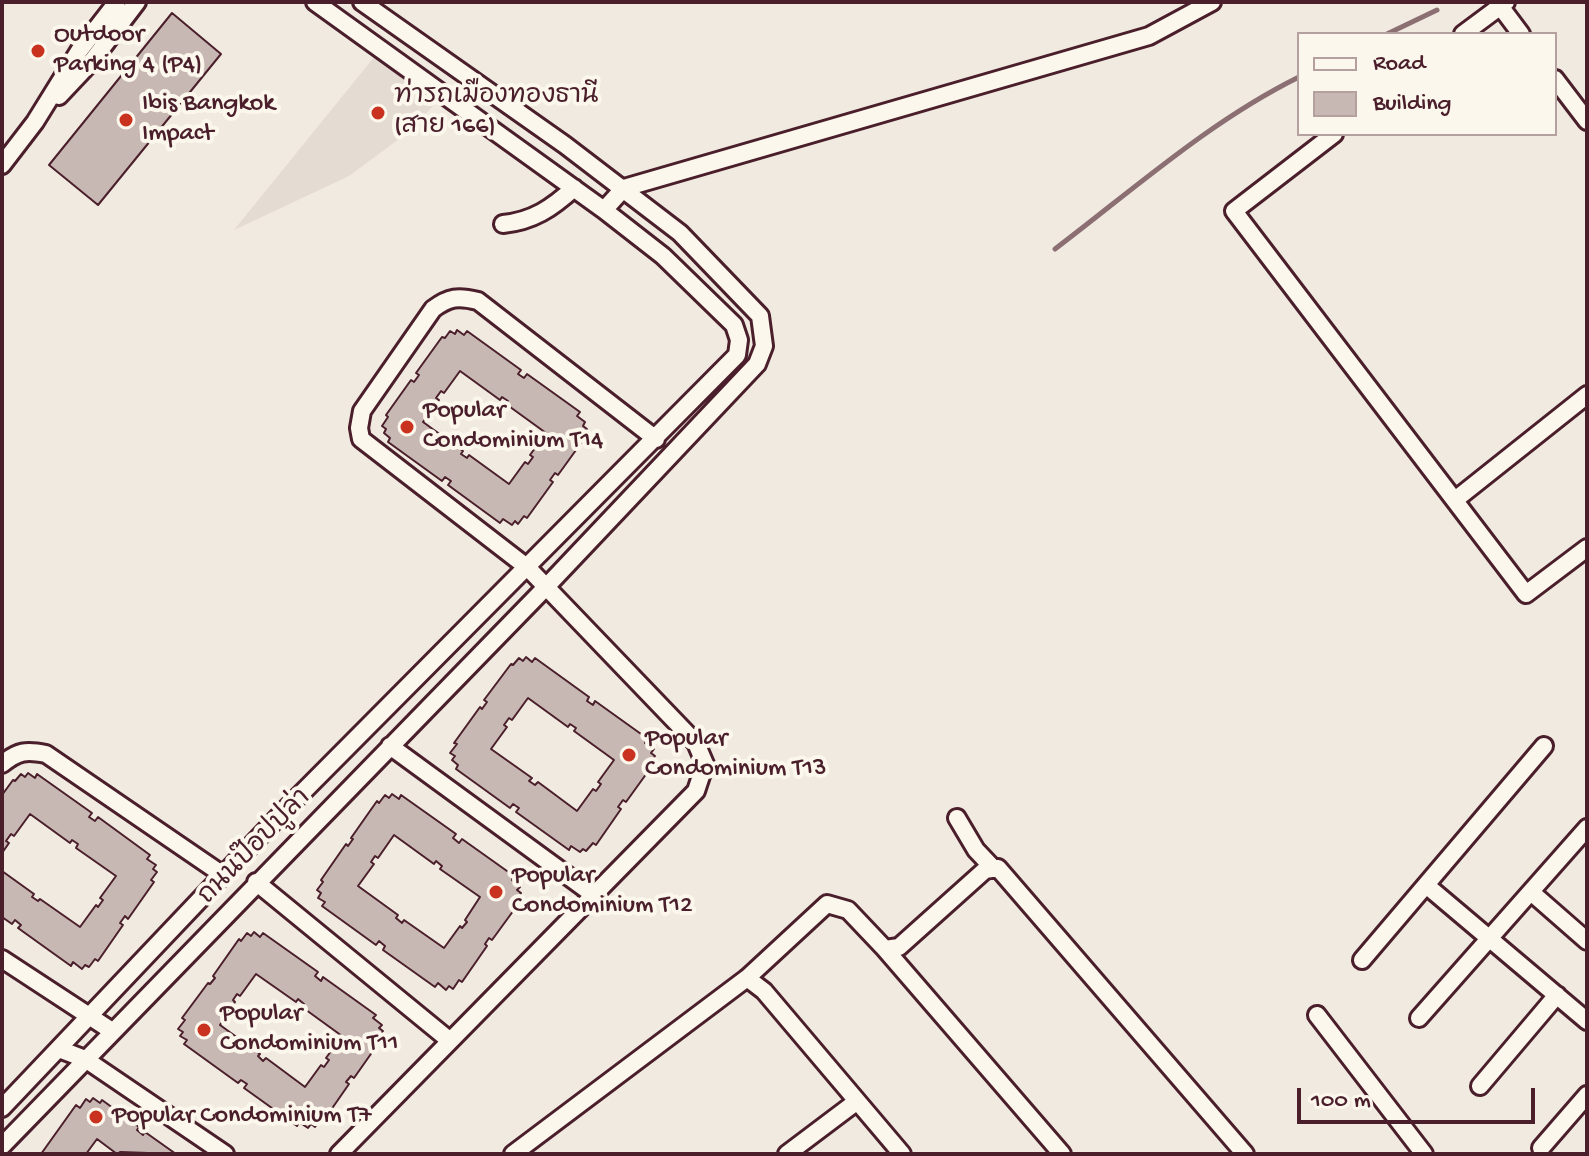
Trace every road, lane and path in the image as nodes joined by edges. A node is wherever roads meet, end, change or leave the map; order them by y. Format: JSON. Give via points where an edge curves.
{"nodes":[{"id":1,"x":117,"y":2,"type":"edge"},
{"id":2,"x":137,"y":2,"type":"edge"},
{"id":3,"x":315,"y":2,"type":"edge"},
{"id":4,"x":362,"y":2,"type":"edge"},
{"id":5,"x":1212,"y":2,"type":"edge"},
{"id":6,"x":1501,"y":3,"type":"edge"},
{"id":7,"x":1465,"y":32,"type":"edge"},
{"id":8,"x":1520,"y":32,"type":"edge"},
{"id":9,"x":432,"y":53,"type":"junction"},
{"id":10,"x":417,"y":75,"type":"junction"},
{"id":11,"x":1557,"y":82,"type":"edge"},
{"id":12,"x":1587,"y":121,"type":"edge"},
{"id":13,"x":35,"y":122,"type":"junction"},
{"id":14,"x":1331,"y":136,"type":"edge"},
{"id":15,"x":2,"y":165,"type":"edge"},
{"id":16,"x":574,"y":188,"type":"junction"},
{"id":17,"x":624,"y":188,"type":"junction"},
{"id":18,"x":604,"y":210,"type":"junction"},
{"id":19,"x":503,"y":224,"type":"dead end"},
{"id":20,"x":739,"y":340,"type":"junction"},
{"id":21,"x":764,"y":346,"type":"junction"},
{"id":22,"x":1587,"y":395,"type":"edge"},
{"id":23,"x":656,"y":439,"type":"junction"},
{"id":24,"x":1455,"y":500,"type":"junction"},
{"id":25,"x":1587,"y":548,"type":"edge"},
{"id":26,"x":528,"y":568,"type":"junction"},
{"id":27,"x":547,"y":586,"type":"junction"},
{"id":28,"x":390,"y":746,"type":"junction"},
{"id":29,"x":1544,"y":746,"type":"dead end"},
{"id":30,"x":2,"y":764,"type":"edge"},
{"id":31,"x":957,"y":818,"type":"dead end"},
{"id":32,"x":1587,"y":828,"type":"edge"},
{"id":33,"x":994,"y":869,"type":"junction"},
{"id":34,"x":223,"y":875,"type":"junction"},
{"id":35,"x":256,"y":882,"type":"junction"},
{"id":36,"x":1426,"y":885,"type":"junction"},
{"id":37,"x":1531,"y":892,"type":"junction"},
{"id":38,"x":594,"y":895,"type":"junction"},
{"id":39,"x":1490,"y":939,"type":"junction"},
{"id":40,"x":1587,"y":941,"type":"edge"},
{"id":41,"x":885,"y":949,"type":"junction"},
{"id":42,"x":2,"y":959,"type":"edge"},
{"id":43,"x":1362,"y":960,"type":"dead end"},
{"id":44,"x":747,"y":978,"type":"junction"},
{"id":45,"x":1557,"y":995,"type":"junction"},
{"id":46,"x":1317,"y":1015,"type":"dead end"},
{"id":47,"x":91,"y":1016,"type":"junction"},
{"id":48,"x":1419,"y":1018,"type":"dead end"},
{"id":49,"x":1587,"y":1021,"type":"edge"},
{"id":50,"x":112,"y":1031,"type":"junction"},
{"id":51,"x":449,"y":1040,"type":"junction"},
{"id":52,"x":59,"y":1049,"type":"junction"},
{"id":53,"x":85,"y":1059,"type":"junction"},
{"id":54,"x":1480,"y":1086,"type":"dead end"},
{"id":55,"x":1587,"y":1095,"type":"edge"},
{"id":56,"x":856,"y":1102,"type":"junction"},
{"id":57,"x":2,"y":1108,"type":"edge"},
{"id":58,"x":2,"y":1146,"type":"edge"},
{"id":59,"x":1541,"y":1148,"type":"dead end"},
{"id":60,"x":225,"y":1154,"type":"edge"},
{"id":61,"x":339,"y":1154,"type":"edge"},
{"id":62,"x":513,"y":1154,"type":"edge"},
{"id":63,"x":787,"y":1154,"type":"edge"},
{"id":64,"x":902,"y":1154,"type":"edge"},
{"id":65,"x":1062,"y":1154,"type":"edge"},
{"id":66,"x":1245,"y":1154,"type":"edge"},
{"id":67,"x":1424,"y":1154,"type":"edge"}],
"edges":[{"from":1,"to":13,"type":"street"},
{"from":2,"to":13,"type":"street"},
{"from":3,"to":10,"type":"street"},
{"from":4,"to":9,"type":"street"},
{"from":5,"to":17,"type":"street","via":[[1149,36]]},
{"from":6,"to":7,"type":"street"},
{"from":6,"to":8,"type":"street"},
{"from":9,"to":10,"type":"street"},
{"from":9,"to":17,"type":"street"},
{"from":10,"to":16,"type":"street"},
{"from":11,"to":12,"type":"street"},
{"from":13,"to":15,"type":"street"},
{"from":14,"to":24,"type":"street","via":[[1234,211]]},
{"from":16,"to":18,"type":"street"},
{"from":16,"to":19,"type":"street","via":[[542,213]]},
{"from":17,"to":18,"type":"street"},
{"from":17,"to":21,"type":"street","via":[[680,233],[760,316]]},
{"from":18,"to":20,"type":"street","via":[[663,256],[734,325]]},
{"from":20,"to":21,"type":"street"},
{"from":20,"to":23,"type":"street","name":"ถนนป๊อปปูล่า","via":[[737,355]]},
{"from":21,"to":27,"type":"street","name":"ถนนป๊อปปูล่า","via":[[757,364]]},
{"from":22,"to":24,"type":"street"},
{"from":23,"to":26,"type":"street","name":"ถนนป๊อปปูล่า"},
{"from":23,"to":26,"type":"street","via":[[478,301],[447,298],[433,309],[362,411],[361,439]]},
{"from":24,"to":25,"type":"street","via":[[1526,594]]},
{"from":26,"to":27,"type":"street"},
{"from":26,"to":34,"type":"street","name":"ถนนป๊อปปูล่า"},
{"from":27,"to":28,"type":"street","name":"ถนนป๊อปปูล่า"},
{"from":27,"to":38,"type":"street","via":[[696,743],[705,764],[696,791]]},
{"from":28,"to":35,"type":"street","name":"ถนนป๊อปปูล่า"},
{"from":28,"to":38,"type":"street"},
{"from":29,"to":36,"type":"street"},
{"from":30,"to":34,"type":"street","via":[[17,752],[46,754]]},
{"from":31,"to":33,"type":"street"},
{"from":32,"to":37,"type":"street"},
{"from":33,"to":41,"type":"street","via":[[985,870],[899,947]]},
{"from":33,"to":66,"type":"street"},
{"from":34,"to":47,"type":"street","name":"ถนนป๊อปปูล่า"},
{"from":35,"to":50,"type":"street","name":"ถนนป๊อปปูล่า"},
{"from":35,"to":51,"type":"street"},
{"from":36,"to":39,"type":"street"},
{"from":36,"to":43,"type":"street"},
{"from":37,"to":39,"type":"street"},
{"from":37,"to":40,"type":"street"},
{"from":38,"to":51,"type":"street"},
{"from":39,"to":45,"type":"street"},
{"from":39,"to":48,"type":"street"},
{"from":41,"to":44,"type":"street","via":[[848,910],[827,904]]},
{"from":41,"to":65,"type":"street"},
{"from":42,"to":47,"type":"street"},
{"from":44,"to":56,"type":"street","via":[[764,991]]},
{"from":44,"to":62,"type":"street"},
{"from":45,"to":49,"type":"street"},
{"from":45,"to":54,"type":"street"},
{"from":46,"to":67,"type":"street"},
{"from":47,"to":50,"type":"street"},
{"from":47,"to":52,"type":"street","name":"ถนนป๊อปปูล่า"},
{"from":50,"to":53,"type":"street","name":"ถนนป๊อปปูล่า"},
{"from":51,"to":61,"type":"street"},
{"from":52,"to":53,"type":"street"},
{"from":52,"to":57,"type":"street","name":"ถนนป๊อปปูล่า"},
{"from":53,"to":58,"type":"street","name":"ถนนป๊อปปูล่า"},
{"from":53,"to":60,"type":"street"},
{"from":55,"to":59,"type":"street"},
{"from":56,"to":63,"type":"street"},
{"from":56,"to":64,"type":"street"}]}
